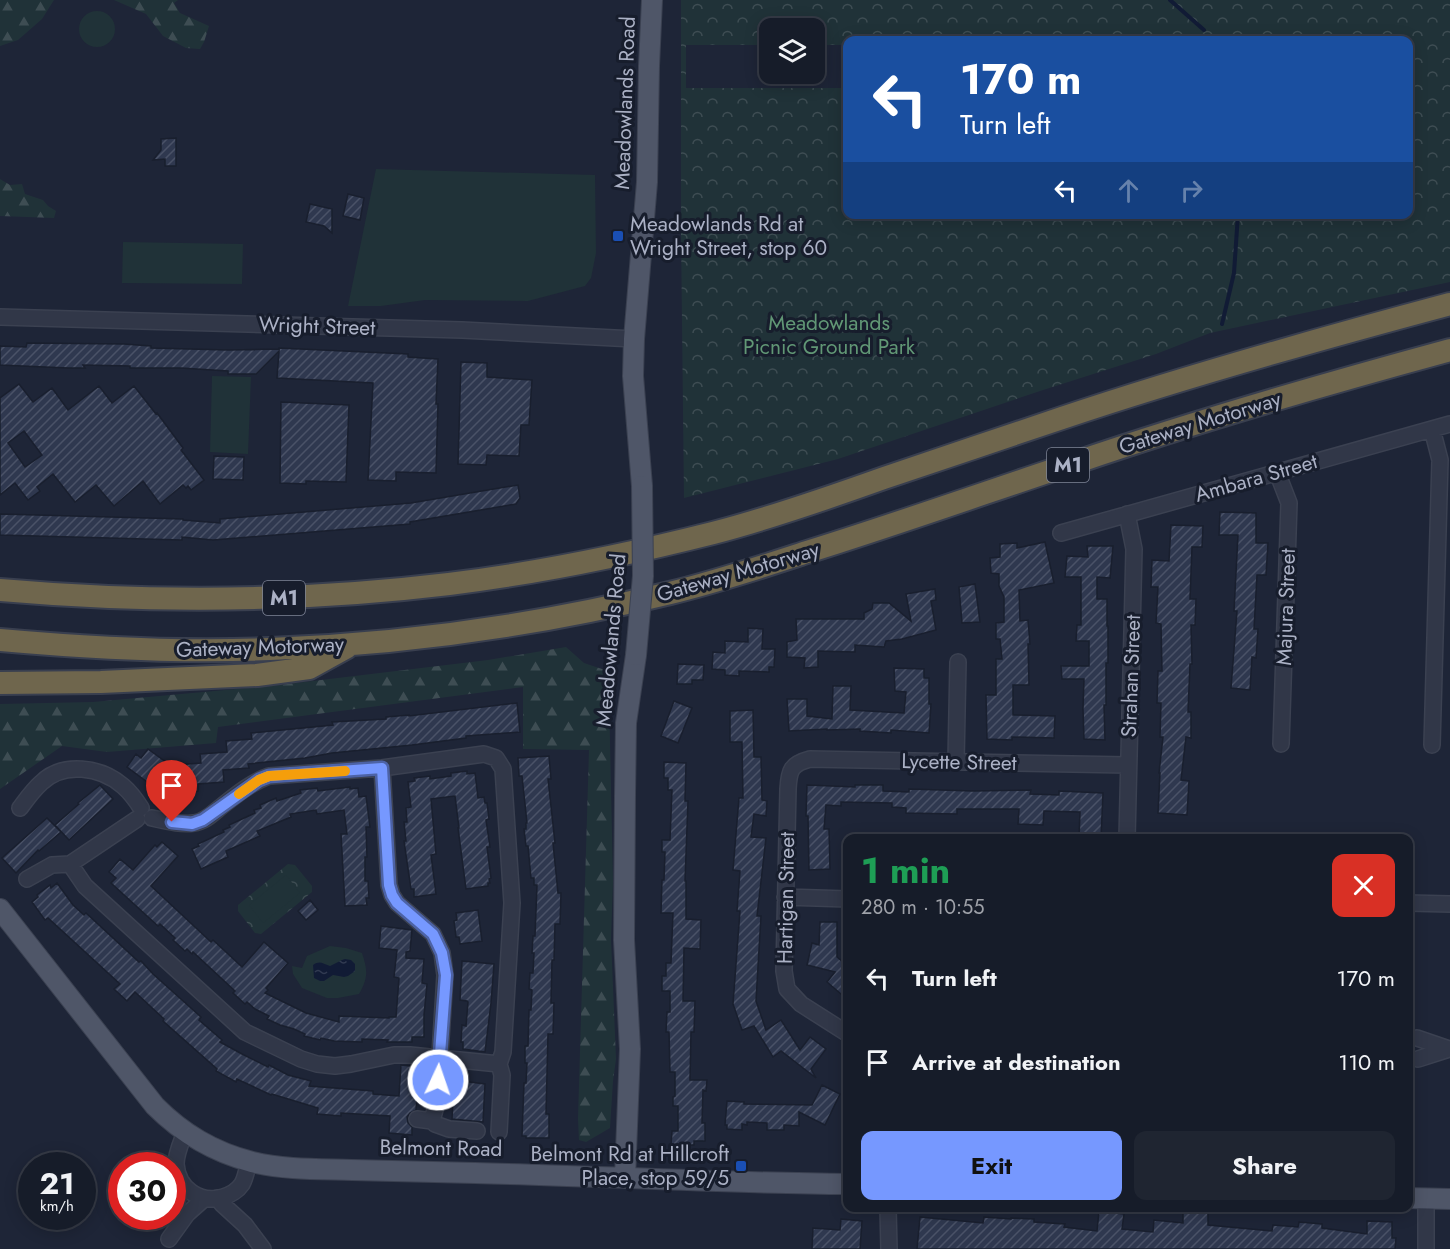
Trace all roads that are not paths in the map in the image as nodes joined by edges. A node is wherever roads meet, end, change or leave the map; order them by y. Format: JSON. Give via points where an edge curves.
{"nodes":[{"id":1,"x":652,"y":0,"type":"edge"},
{"id":2,"x":1450,"y":304,"type":"edge"},
{"id":3,"x":0,"y":317,"type":"edge"},
{"id":4,"x":634,"y":339,"type":"junction"},
{"id":5,"x":1450,"y":350,"type":"edge"},
{"id":6,"x":1450,"y":424,"type":"edge"},
{"id":7,"x":1432,"y":429,"type":"junction"},
{"id":8,"x":1276,"y":472,"type":"junction"},
{"id":9,"x":1126,"y":514,"type":"junction"},
{"id":10,"x":1061,"y":533,"type":"dead end"},
{"id":11,"x":0,"y":590,"type":"edge"},
{"id":12,"x":0,"y":640,"type":"edge"},
{"id":13,"x":353,"y":643,"type":"junction"},
{"id":14,"x":958,"y":662,"type":"dead end"},
{"id":15,"x":0,"y":683,"type":"edge"},
{"id":16,"x":1281,"y":744,"type":"dead end"},
{"id":17,"x":1432,"y":745,"type":"dead end"},
{"id":18,"x":956,"y":761,"type":"junction"},
{"id":19,"x":1128,"y":765,"type":"junction"},
{"id":20,"x":792,"y":767,"type":"joint"},
{"id":21,"x":382,"y":768,"type":"junction"},
{"id":22,"x":20,"y":808,"type":"dead end"},
{"id":23,"x":143,"y":815,"type":"junction"},
{"id":24,"x":1127,"y":834,"type":"edge"},
{"id":25,"x":70,"y":864,"type":"junction"},
{"id":26,"x":27,"y":879,"type":"dead end"},
{"id":27,"x":785,"y":897,"type":"junction"},
{"id":28,"x":843,"y":899,"type":"edge"},
{"id":29,"x":1413,"y":903,"type":"edge"},
{"id":30,"x":1450,"y":904,"type":"edge"},
{"id":31,"x":0,"y":909,"type":"edge"},
{"id":32,"x":843,"y":1031,"type":"edge"},
{"id":33,"x":1417,"y":1038,"type":"dead end"},
{"id":34,"x":1450,"y":1049,"type":"edge"},
{"id":35,"x":440,"y":1058,"type":"junction"},
{"id":36,"x":1418,"y":1059,"type":"dead end"},
{"id":37,"x":499,"y":1064,"type":"junction"},
{"id":38,"x":477,"y":1131,"type":"dead end"},
{"id":39,"x":185,"y":1132,"type":"junction"},
{"id":40,"x":499,"y":1132,"type":"dead end"},
{"id":41,"x":178,"y":1152,"type":"edge"},
{"id":42,"x":249,"y":1161,"type":"junction"},
{"id":43,"x":625,"y":1178,"type":"junction"},
{"id":44,"x":843,"y":1184,"type":"edge"},
{"id":45,"x":186,"y":1186,"type":"edge"},
{"id":46,"x":238,"y":1188,"type":"junction"},
{"id":47,"x":1417,"y":1198,"type":"edge"},
{"id":48,"x":211,"y":1199,"type":"junction"},
{"id":49,"x":1450,"y":1199,"type":"edge"},
{"id":50,"x":888,"y":1212,"type":"edge"},
{"id":51,"x":245,"y":1224,"type":"junction"},
{"id":52,"x":167,"y":1244,"type":"edge"},
{"id":53,"x":263,"y":1249,"type":"edge"},
{"id":54,"x":889,"y":1249,"type":"edge"},
{"id":55,"x":1426,"y":1249,"type":"edge"}],
"edges":[{"from":1,"to":4,"type":"main road","name":"Meadowlands Road","via":[[647,182]]},
{"from":2,"to":11,"type":"highway","number":"M1","via":[[1144,391],[797,508],[567,566],[449,584],[285,598],[149,599]]},
{"from":3,"to":4,"type":"street","name":"Wright Street","via":[[462,330]]},
{"from":4,"to":43,"type":"main road","name":"Meadowlands Road","bridge":true,"via":[[644,576],[627,723],[625,786],[624,940],[630,1049]]},
{"from":5,"to":13,"type":"highway","name":"Gateway Motorway","number":"M1","via":[[1169,431],[729,577],[538,621]]},
{"from":6,"to":7,"type":"street","name":"Ambara Street"},
{"from":7,"to":8,"type":"street","name":"Ambara Street"},
{"from":7,"to":17,"type":"street","via":[[1440,460]]},
{"from":8,"to":9,"type":"street","name":"Ambara Street"},
{"from":8,"to":16,"type":"street","name":"Majura Street","via":[[1289,503]]},
{"from":9,"to":10,"type":"street","name":"Ambara Street"},
{"from":9,"to":19,"type":"street","name":"Strahan Street","via":[[1134,549]]},
{"from":12,"to":13,"type":"highway","name":"Gateway Motorway","number":"M1","via":[[141,650],[270,649]]},
{"from":13,"to":15,"type":"highway","via":[[309,668],[257,675]]},
{"from":14,"to":18,"type":"street"},
{"from":18,"to":19,"type":"street","name":"Lycette Street"},
{"from":18,"to":20,"type":"street","name":"Lycette Street","via":[[810,759]]},
{"from":19,"to":24,"type":"street","name":"Strahan Street"},
{"from":20,"to":27,"type":"street","name":"Hartigan Street"},
{"from":21,"to":23,"type":"street","via":[[269,776],[198,822],[183,824]]},
{"from":21,"to":35,"type":"street","via":[[392,895],[433,934],[442,953],[446,975]]},
{"from":21,"to":37,"type":"street","via":[[484,754],[496,758],[503,769],[512,903],[503,1052]]},
{"from":22,"to":23,"type":"street","via":[[41,782],[53,774],[80,769],[92,770],[124,786]]},
{"from":23,"to":25,"type":"street"},
{"from":25,"to":26,"type":"street","via":[[52,865]]},
{"from":25,"to":35,"type":"street","via":[[85,886],[245,1032],[317,1064],[335,1066],[410,1055]]},
{"from":27,"to":28,"type":"street"},
{"from":27,"to":32,"type":"street","name":"Hartigan Street","via":[[787,989],[801,1004]]},
{"from":29,"to":30,"type":"street"},
{"from":31,"to":39,"type":"main road","name":"Belmont Road","via":[[138,1086]]},
{"from":33,"to":34,"type":"street"},
{"from":34,"to":36,"type":"street"},
{"from":35,"to":37,"type":"street"},
{"from":35,"to":38,"type":"street","via":[[437,1102],[424,1120],[449,1129]]},
{"from":37,"to":40,"type":"street"},
{"from":39,"to":41,"type":"street"},
{"from":39,"to":42,"type":"main road","name":"Belmont Road"},
{"from":42,"to":43,"type":"main road","name":"Belmont Road","via":[[314,1169]]},
{"from":42,"to":46,"type":"street"},
{"from":43,"to":44,"type":"main road","name":"Belmont Road"},
{"from":45,"to":48,"type":"street"},
{"from":46,"to":48,"type":"street"},
{"from":46,"to":51,"type":"street"},
{"from":47,"to":49,"type":"main road"},
{"from":47,"to":55,"type":"street"},
{"from":48,"to":51,"type":"street"},
{"from":48,"to":52,"type":"street","via":[[187,1214]]},
{"from":50,"to":54,"type":"street"},
{"from":51,"to":53,"type":"street"}]}
